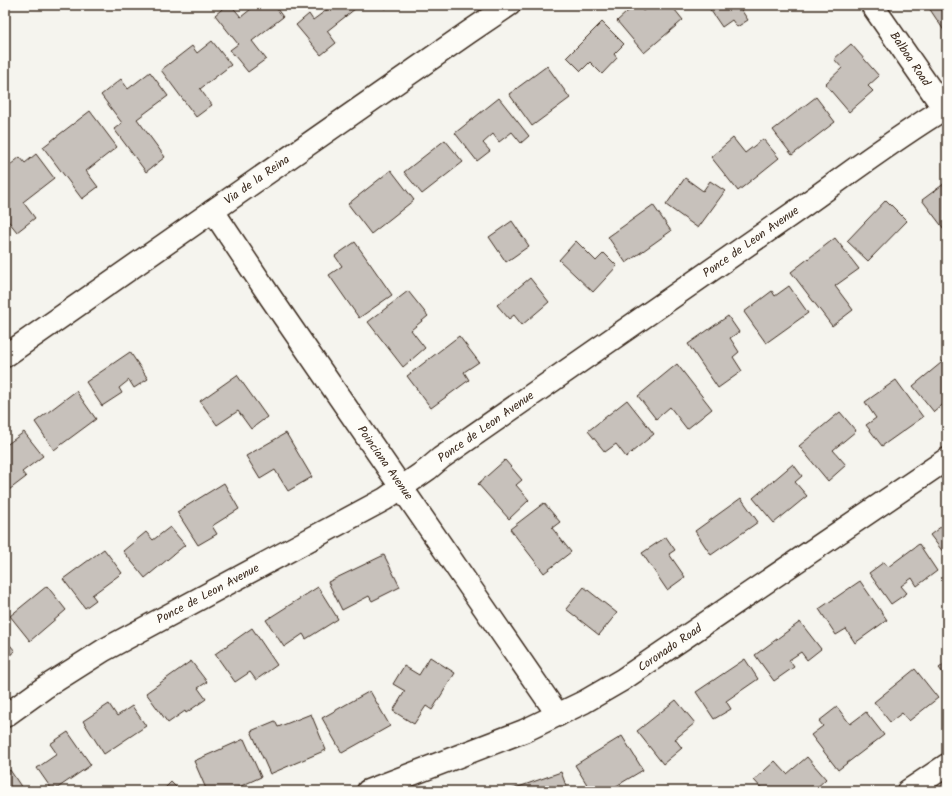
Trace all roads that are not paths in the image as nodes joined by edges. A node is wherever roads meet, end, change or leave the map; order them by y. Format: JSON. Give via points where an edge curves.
{"nodes":[{"id":1,"x":509,"y":5,"type":"edge"},
{"id":2,"x":872,"y":5,"type":"edge"},
{"id":3,"x":946,"y":110,"type":"edge"},
{"id":4,"x":213,"y":211,"type":"junction"},
{"id":5,"x":5,"y":356,"type":"edge"},
{"id":6,"x":947,"y":459,"type":"edge"},
{"id":7,"x":402,"y":487,"type":"junction"},
{"id":8,"x":558,"y":715,"type":"junction"},
{"id":9,"x":5,"y":716,"type":"edge"},
{"id":10,"x":947,"y":765,"type":"edge"},
{"id":11,"x":368,"y":791,"type":"edge"},
{"id":12,"x":908,"y":791,"type":"edge"}],
"edges":[{"from":1,"to":4,"type":"street","name":"Via de la Reina"},
{"from":2,"to":3,"type":"street","name":"Balboa Road"},
{"from":3,"to":7,"type":"street","name":"Ponce de Leon Avenue","via":[[903,135]]},
{"from":4,"to":5,"type":"street","name":"Via de la Reina"},
{"from":4,"to":7,"type":"street","name":"Poinciana Avenue"},
{"from":6,"to":8,"type":"street","name":"Coronado Road","via":[[622,680]]},
{"from":7,"to":8,"type":"street","name":"Poinciana Avenue"},
{"from":7,"to":9,"type":"street","name":"Ponce de Leon Avenue","via":[[385,499],[104,650]]},
{"from":8,"to":11,"type":"street","name":"Coronado Road","via":[[524,731]]},
{"from":10,"to":12,"type":"street"}]}
